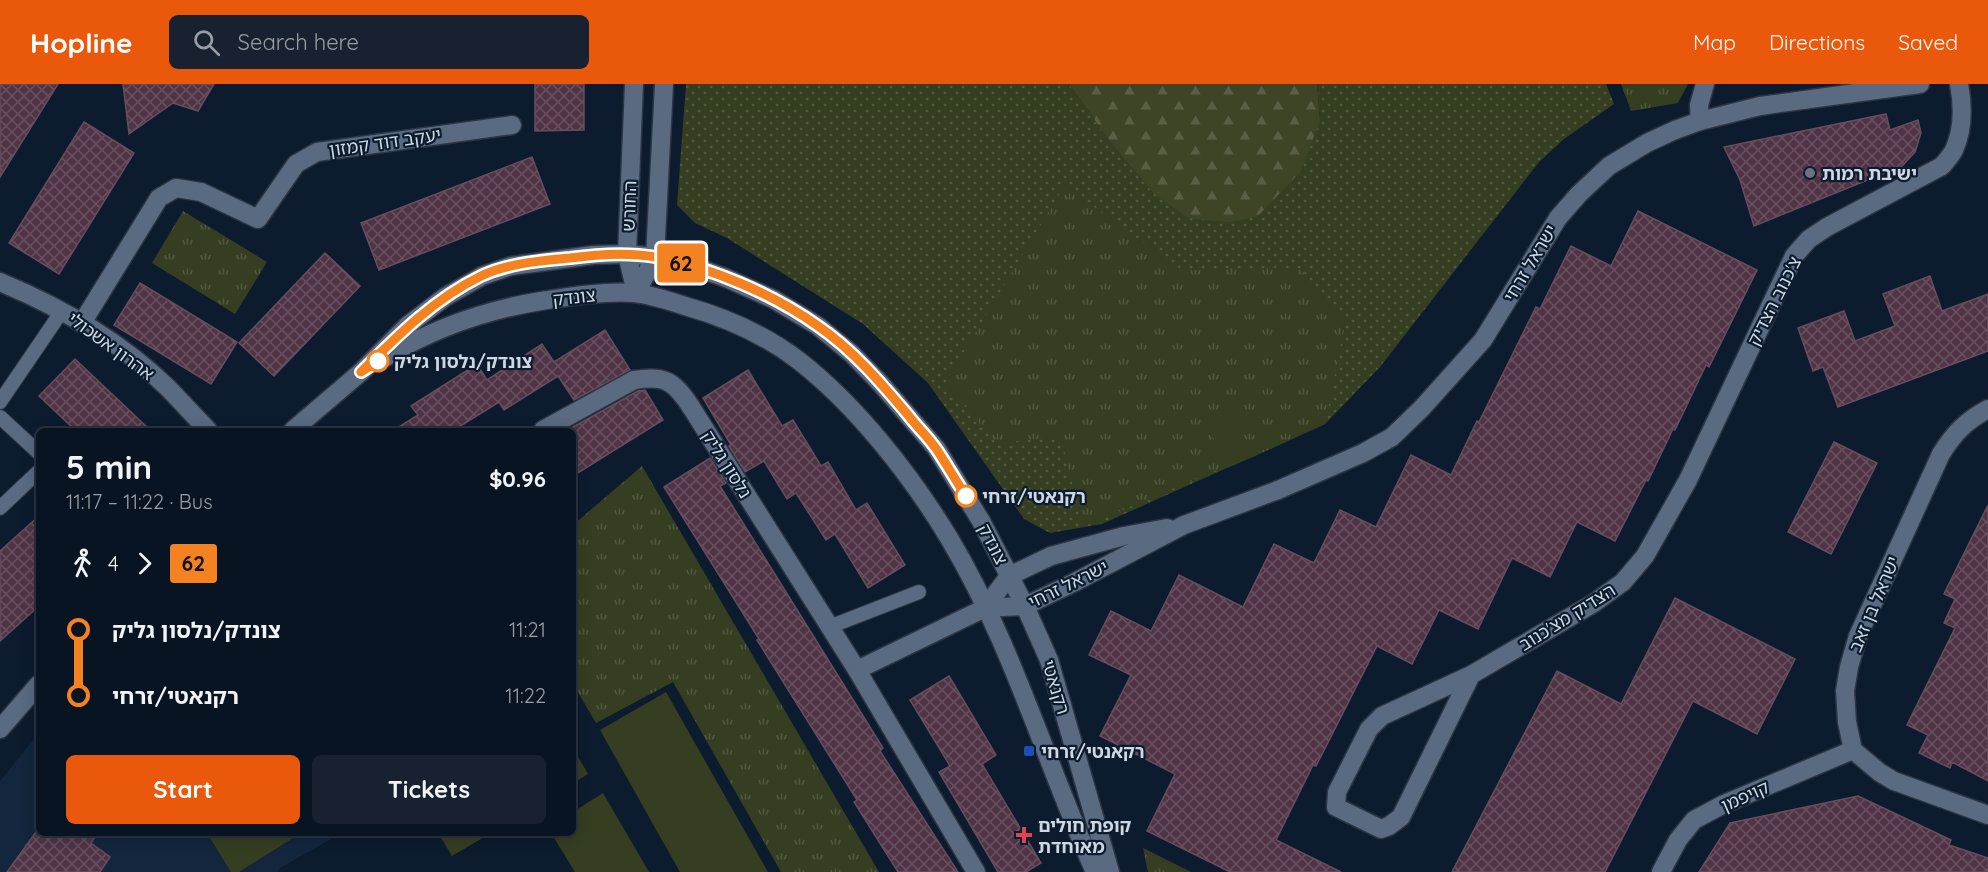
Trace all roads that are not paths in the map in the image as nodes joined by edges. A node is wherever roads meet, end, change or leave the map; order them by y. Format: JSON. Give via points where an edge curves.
{"nodes":[{"id":1,"x":634,"y":84,"type":"edge"},
{"id":2,"x":664,"y":84,"type":"edge"},
{"id":3,"x":1706,"y":84,"type":"edge"},
{"id":4,"x":1920,"y":84,"type":"edge"},
{"id":5,"x":1959,"y":84,"type":"edge"},
{"id":6,"x":1700,"y":121,"type":"junction"},
{"id":7,"x":512,"y":125,"type":"dead end"},
{"id":8,"x":627,"y":254,"type":"junction"},
{"id":9,"x":655,"y":257,"type":"junction"},
{"id":10,"x":0,"y":282,"type":"edge"},
{"id":11,"x":636,"y":293,"type":"junction"},
{"id":12,"x":62,"y":311,"type":"junction"},
{"id":13,"x":82,"y":323,"type":"junction"},
{"id":14,"x":361,"y":372,"type":"junction"},
{"id":15,"x":0,"y":402,"type":"edge"},
{"id":16,"x":1988,"y":409,"type":"edge"},
{"id":17,"x":0,"y":417,"type":"edge"},
{"id":18,"x":206,"y":428,"type":"edge"},
{"id":19,"x":295,"y":428,"type":"edge"},
{"id":20,"x":547,"y":428,"type":"edge"},
{"id":21,"x":36,"y":450,"type":"edge"},
{"id":22,"x":1702,"y":450,"type":"joint"},
{"id":23,"x":36,"y":474,"type":"edge"},
{"id":24,"x":0,"y":508,"type":"edge"},
{"id":25,"x":1184,"y":525,"type":"junction"},
{"id":26,"x":1009,"y":576,"type":"junction"},
{"id":27,"x":919,"y":592,"type":"dead end"},
{"id":28,"x":1024,"y":606,"type":"junction"},
{"id":29,"x":985,"y":608,"type":"junction"},
{"id":30,"x":829,"y":627,"type":"junction"},
{"id":31,"x":857,"y":670,"type":"junction"},
{"id":32,"x":1471,"y":675,"type":"junction"},
{"id":33,"x":36,"y":679,"type":"edge"},
{"id":34,"x":36,"y":687,"type":"edge"},
{"id":35,"x":0,"y":709,"type":"edge"},
{"id":36,"x":0,"y":729,"type":"edge"},
{"id":37,"x":1853,"y":750,"type":"junction"},
{"id":38,"x":1988,"y":815,"type":"edge"},
{"id":39,"x":976,"y":872,"type":"edge"},
{"id":40,"x":1095,"y":872,"type":"edge"},
{"id":41,"x":1110,"y":872,"type":"edge"},
{"id":42,"x":1661,"y":872,"type":"edge"}],
"edges":[{"from":1,"to":8,"type":"street","name":"החורש"},
{"from":2,"to":9,"type":"street","name":"החורש"},
{"from":3,"to":6,"type":"street","via":[[1699,105]]},
{"from":4,"to":6,"type":"street","name":"ישראל זרחי","via":[[1760,105]]},
{"from":5,"to":22,"type":"street","name":"צ'כנוב הצדיק","via":[[1963,102],[1960,126],[1954,150],[1942,166],[1827,227],[1809,238],[1794,256]]},
{"from":6,"to":25,"type":"street","name":"ישראל זרחי","via":[[1647,143],[1609,166],[1579,194],[1558,218],[1483,340],[1392,437],[1288,486]]},
{"from":7,"to":13,"type":"street","name":"יעקב דוד קמזון","via":[[317,152],[296,164],[258,219],[201,192],[176,188],[159,198]]},
{"from":8,"to":9,"type":"street","name":"צונדק"},
{"from":8,"to":11,"type":"street","name":"החורש"},
{"from":8,"to":14,"type":"street","name":"צונדק","via":[[511,266],[482,276],[406,326]]},
{"from":9,"to":11,"type":"street","name":"החורש"},
{"from":9,"to":26,"type":"street","name":"צונדק","via":[[707,271],[772,298],[818,326],[852,354],[936,448],[981,520]]},
{"from":10,"to":12,"type":"street","name":"אהרון אשכולי"},
{"from":11,"to":14,"type":"street","name":"צונדק","via":[[595,294],[505,307],[447,325]]},
{"from":11,"to":29,"type":"street","name":"צונדק","via":[[706,312],[754,334],[795,358],[825,383],[905,472],[949,538]]},
{"from":12,"to":13,"type":"street","name":"אהרון אשכולי"},
{"from":12,"to":15,"type":"lane"},
{"from":13,"to":18,"type":"street","name":"אהרון אשכולי","via":[[130,355]]},
{"from":14,"to":19,"type":"street","name":"צונדק"},
{"from":16,"to":37,"type":"street","name":"ישראל בן זאב","via":[[1972,417],[1952,436],[1941,454],[1858,636],[1845,691]]},
{"from":17,"to":21,"type":"lane"},
{"from":20,"to":30,"type":"street","name":"נלסון גליק","via":[[634,380],[653,377],[669,381],[680,390]]},
{"from":22,"to":32,"type":"street","name":"הצדיק מצ'כנוב","via":[[1646,556],[1623,582]]},
{"from":23,"to":24,"type":"lane"},
{"from":25,"to":26,"type":"street","name":"ישראל זרחי","via":[[1090,544],[1051,556]]},
{"from":25,"to":28,"type":"street","name":"ישראל זרחי"},
{"from":26,"to":28,"type":"street","name":"רקנאטי"},
{"from":26,"to":29,"type":"street","name":"ישראל זרחי"},
{"from":27,"to":30,"type":"lane"},
{"from":28,"to":29,"type":"street","name":"ישראל זרחי"},
{"from":28,"to":41,"type":"street","name":"רקנאטי","via":[[1049,660]]},
{"from":29,"to":31,"type":"street"},
{"from":29,"to":40,"type":"street","name":"רקנאטי","via":[[1013,664]]},
{"from":30,"to":31,"type":"street","name":"נלסון גליק"},
{"from":31,"to":39,"type":"street","name":"נלסון גליק"},
{"from":32,"to":32,"type":"street","name":"הצדיק מצ'כנוב","via":[[1382,716],[1370,729],[1337,792],[1336,807],[1381,829],[1401,817]]},
{"from":33,"to":35,"type":"street"},
{"from":34,"to":36,"type":"street"},
{"from":37,"to":38,"type":"street","via":[[1894,781]]},
{"from":37,"to":42,"type":"street","name":"קויפמן","via":[[1694,820]]}]}
